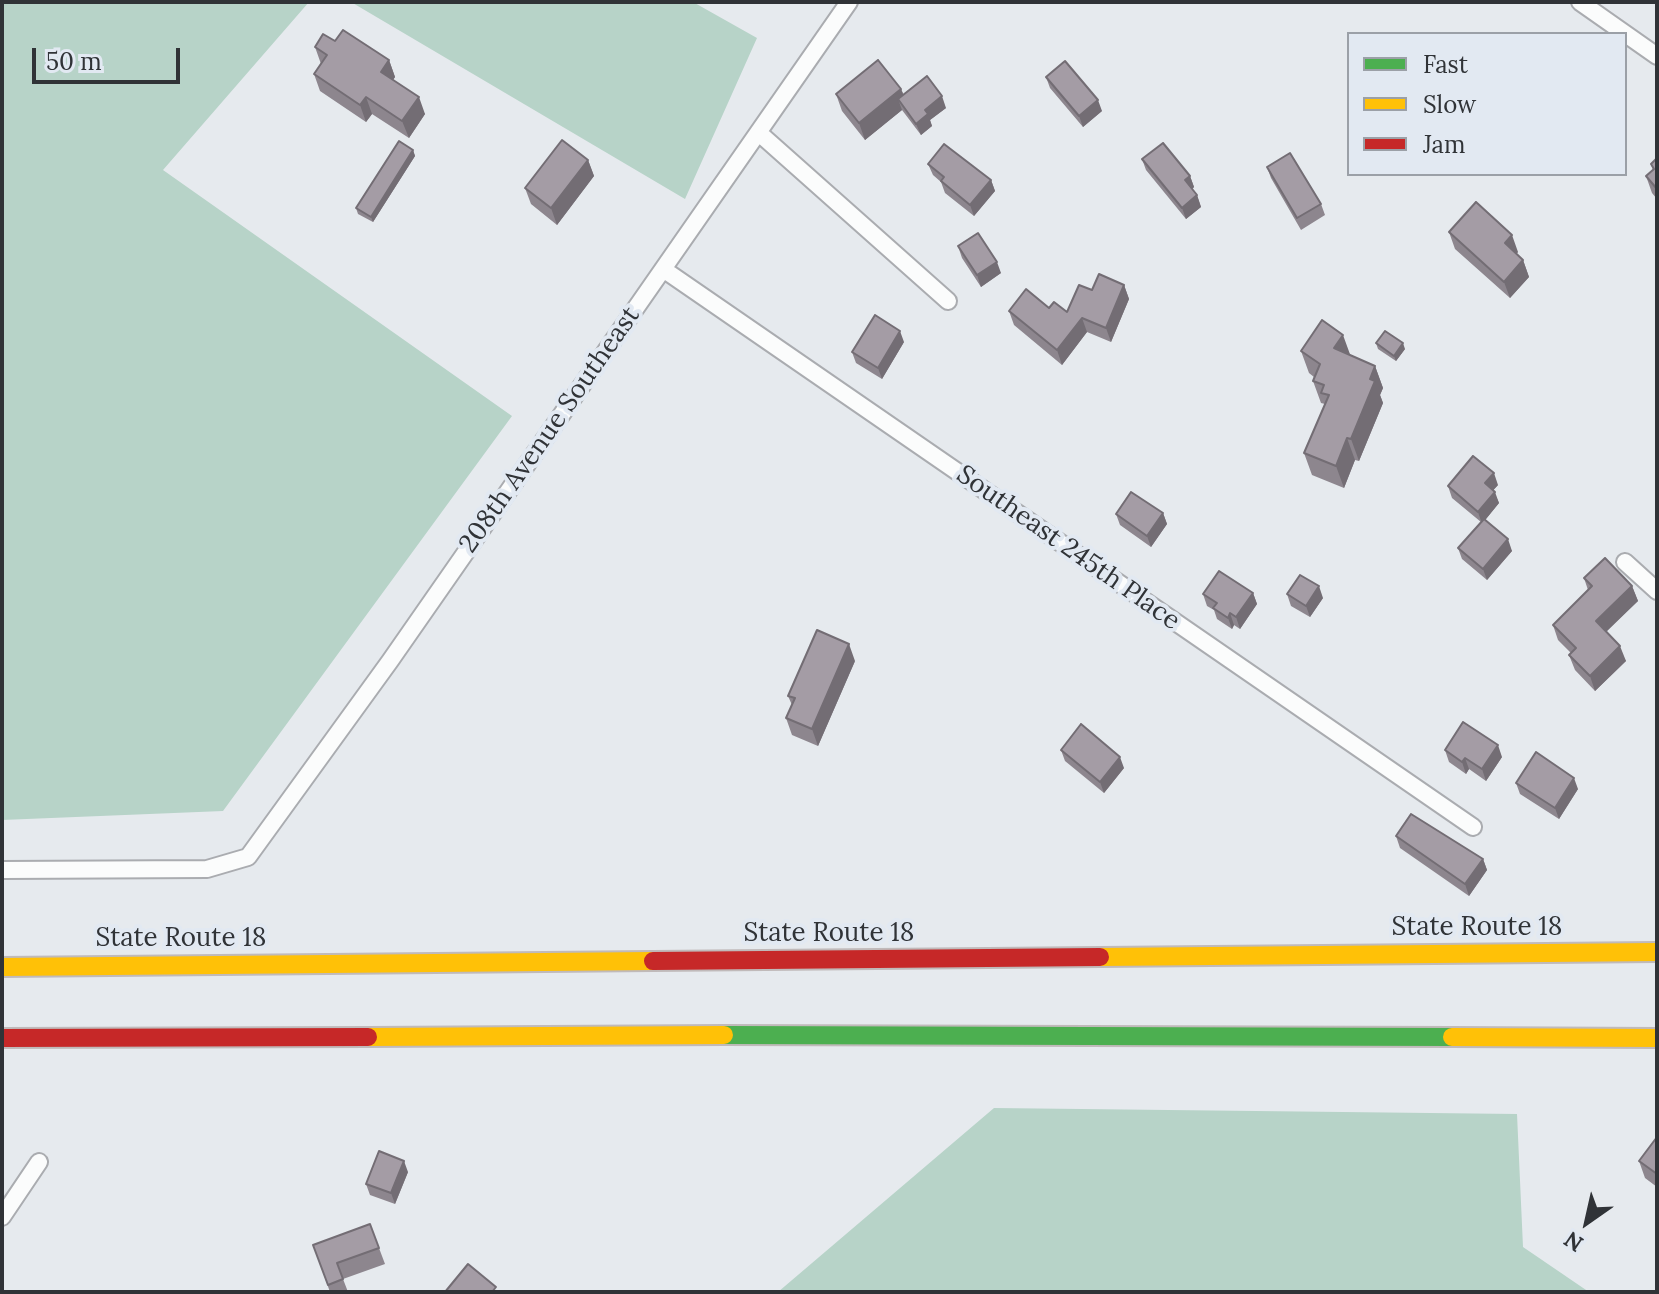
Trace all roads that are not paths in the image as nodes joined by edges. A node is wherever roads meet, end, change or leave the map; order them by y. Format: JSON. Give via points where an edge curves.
{"nodes":[{"id":1,"x":849,"y":2,"type":"edge"},
{"id":2,"x":1580,"y":2,"type":"edge"},
{"id":3,"x":1623,"y":32,"type":"edge"},
{"id":4,"x":1627,"y":35,"type":"edge"},
{"id":5,"x":1657,"y":56,"type":"edge"},
{"id":6,"x":759,"y":133,"type":"junction"},
{"id":7,"x":663,"y":269,"type":"junction"},
{"id":8,"x":948,"y":301,"type":"dead end"},
{"id":9,"x":1625,"y":562,"type":"dead end"},
{"id":10,"x":1657,"y":591,"type":"edge"},
{"id":11,"x":1473,"y":827,"type":"dead end"},
{"id":12,"x":2,"y":870,"type":"edge"},
{"id":13,"x":1657,"y":952,"type":"edge"},
{"id":14,"x":2,"y":967,"type":"edge"},
{"id":15,"x":2,"y":1038,"type":"edge"},
{"id":16,"x":1657,"y":1038,"type":"edge"},
{"id":17,"x":39,"y":1162,"type":"dead end"},
{"id":18,"x":2,"y":1217,"type":"edge"}],
"edges":[{"from":1,"to":6,"type":"street","name":"208th Avenue Southeast"},
{"from":2,"to":3,"type":"street"},
{"from":4,"to":5,"type":"street"},
{"from":6,"to":7,"type":"street","name":"208th Avenue Southeast"},
{"from":6,"to":8,"type":"street"},
{"from":7,"to":11,"type":"street","name":"Southeast 245th Place"},
{"from":7,"to":12,"type":"street","name":"208th Avenue Southeast","via":[[248,857],[207,869]]},
{"from":9,"to":10,"type":"street"},
{"from":13,"to":14,"type":"highway","name":"State Route 18"},
{"from":15,"to":16,"type":"highway"},
{"from":17,"to":18,"type":"street"}]}
